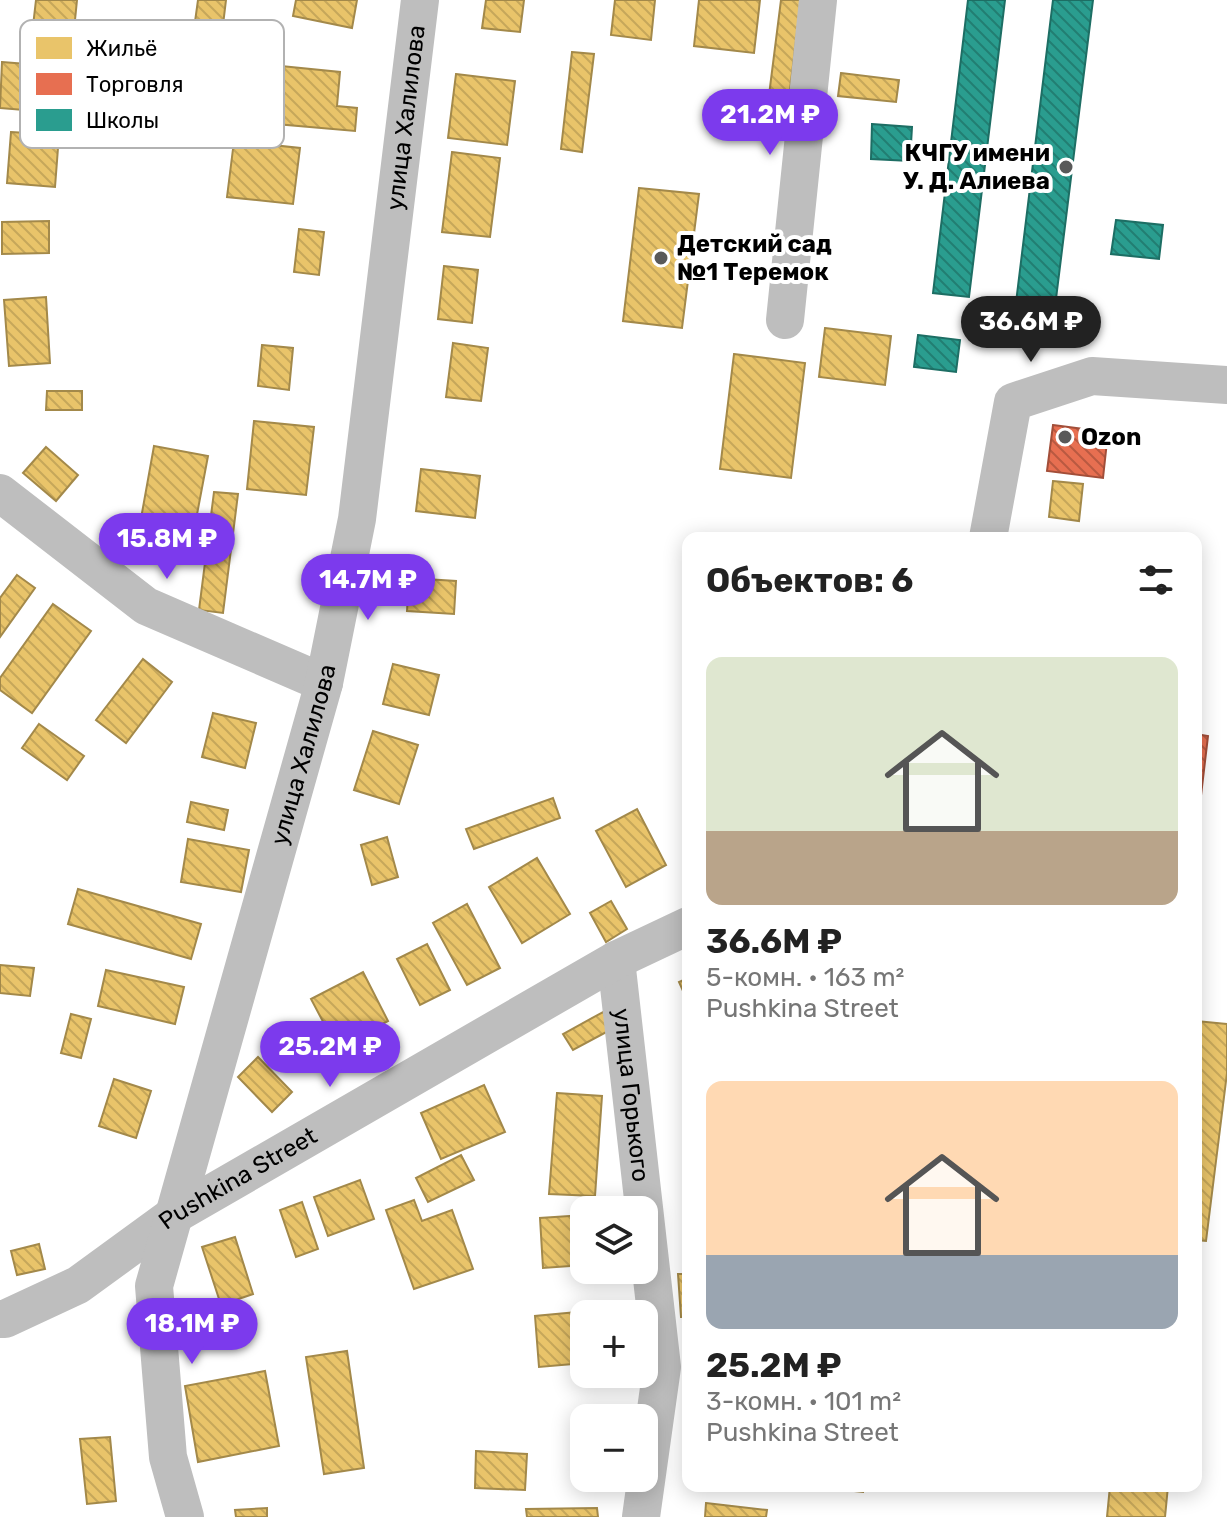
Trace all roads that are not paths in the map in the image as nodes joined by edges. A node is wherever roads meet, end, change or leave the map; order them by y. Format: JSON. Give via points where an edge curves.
{"nodes":[{"id":1,"x":420,"y":0,"type":"edge"},
{"id":2,"x":818,"y":0,"type":"edge"},
{"id":3,"x":785,"y":320,"type":"dead end"},
{"id":4,"x":1227,"y":385,"type":"edge"},
{"id":5,"x":0,"y":493,"type":"edge"},
{"id":6,"x":989,"y":532,"type":"edge"},
{"id":7,"x":324,"y":683,"type":"junction"},
{"id":8,"x":682,"y":929,"type":"edge"},
{"id":9,"x":616,"y":960,"type":"junction"},
{"id":10,"x":174,"y":1215,"type":"junction"},
{"id":11,"x":3,"y":1319,"type":"edge"},
{"id":12,"x":185,"y":1517,"type":"edge"},
{"id":13,"x":641,"y":1517,"type":"edge"}],
"edges":[{"from":1,"to":7,"type":"street","name":"улица Халилова","via":[[357,519]]},
{"from":2,"to":3,"type":"street"},
{"from":4,"to":6,"type":"street","via":[[1092,376],[1013,402]]},
{"from":5,"to":7,"type":"street","via":[[146,606]]},
{"from":7,"to":10,"type":"street","name":"улица Халилова"},
{"from":8,"to":9,"type":"street","name":"Pushkina Street"},
{"from":9,"to":10,"type":"street","name":"Pushkina Street"},
{"from":9,"to":13,"type":"street","name":"улица Горького","via":[[662,1367]]},
{"from":10,"to":11,"type":"street","name":"Pushkina Street","via":[[78,1285]]},
{"from":10,"to":12,"type":"street","name":"улица Халилова","via":[[154,1286],[168,1457]]}]}
